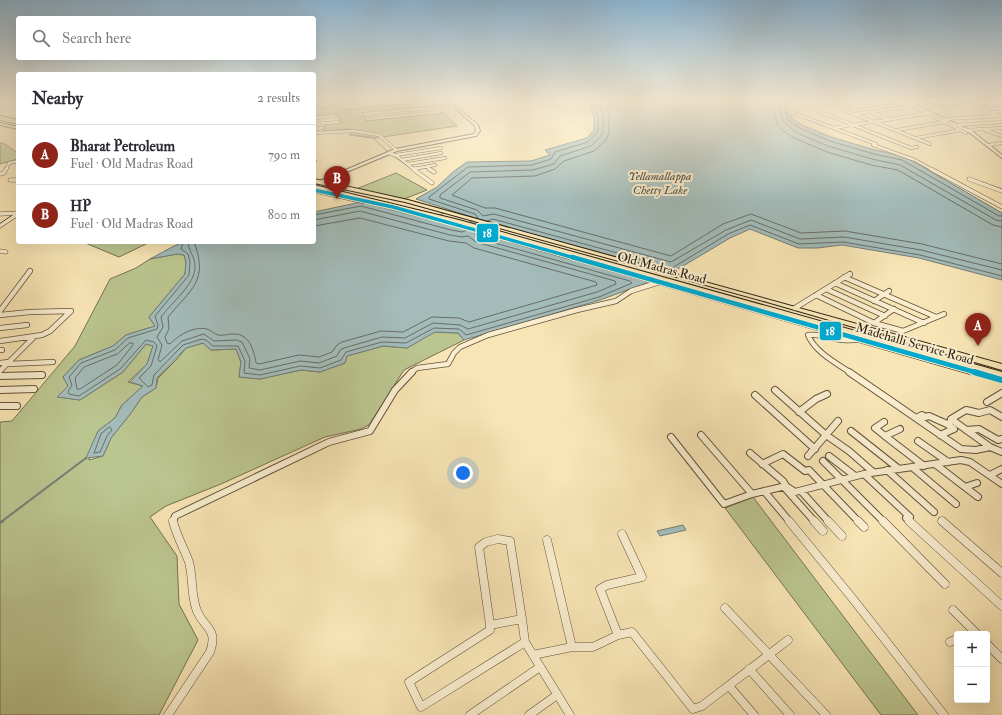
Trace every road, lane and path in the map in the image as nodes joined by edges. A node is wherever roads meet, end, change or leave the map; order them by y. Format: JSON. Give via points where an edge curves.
{"nodes":[{"id":1,"x":376,"y":134,"type":"edge"},
{"id":2,"x":475,"y":134,"type":"edge"},
{"id":3,"x":850,"y":134,"type":"edge"},
{"id":4,"x":877,"y":134,"type":"edge"},
{"id":5,"x":906,"y":134,"type":"edge"},
{"id":6,"x":936,"y":134,"type":"edge"},
{"id":7,"x":970,"y":134,"type":"edge"},
{"id":8,"x":915,"y":138,"type":"junction"},
{"id":9,"x":1002,"y":143,"type":"edge"},
{"id":10,"x":930,"y":144,"type":"dead end"},
{"id":11,"x":872,"y":145,"type":"dead end"},
{"id":12,"x":989,"y":145,"type":"junction"},
{"id":13,"x":917,"y":147,"type":"dead end"},
{"id":14,"x":436,"y":148,"type":"junction"},
{"id":15,"x":441,"y":148,"type":"dead end"},
{"id":16,"x":396,"y":150,"type":"junction"},
{"id":17,"x":894,"y":151,"type":"dead end"},
{"id":18,"x":1002,"y":152,"type":"edge"},
{"id":19,"x":389,"y":153,"type":"junction"},
{"id":20,"x":440,"y":153,"type":"junction"},
{"id":21,"x":997,"y":153,"type":"junction"},
{"id":22,"x":396,"y":155,"type":"junction"},
{"id":23,"x":445,"y":158,"type":"junction"},
{"id":24,"x":1002,"y":158,"type":"edge"},
{"id":25,"x":402,"y":160,"type":"junction"},
{"id":26,"x":16,"y":161,"type":"edge"},
{"id":27,"x":450,"y":162,"type":"dead end"},
{"id":28,"x":408,"y":164,"type":"junction"},
{"id":29,"x":435,"y":165,"type":"dead end"},
{"id":30,"x":427,"y":167,"type":"junction"},
{"id":31,"x":414,"y":169,"type":"junction"},
{"id":32,"x":434,"y":172,"type":"dead end"},
{"id":33,"x":0,"y":174,"type":"edge"},
{"id":34,"x":969,"y":179,"type":"dead end"},
{"id":35,"x":16,"y":181,"type":"edge"},
{"id":36,"x":11,"y":182,"type":"dead end"},
{"id":37,"x":316,"y":184,"type":"edge"},
{"id":38,"x":316,"y":184,"type":"edge"},
{"id":39,"x":432,"y":184,"type":"dead end"},
{"id":40,"x":316,"y":190,"type":"edge"},
{"id":41,"x":1002,"y":191,"type":"edge"},
{"id":42,"x":1001,"y":201,"type":"dead end"},
{"id":43,"x":995,"y":203,"type":"junction"},
{"id":44,"x":1002,"y":207,"type":"edge"},
{"id":45,"x":16,"y":213,"type":"edge"},
{"id":46,"x":0,"y":214,"type":"edge"},
{"id":47,"x":16,"y":214,"type":"edge"},
{"id":48,"x":468,"y":222,"type":"junction"},
{"id":49,"x":0,"y":226,"type":"edge"},
{"id":50,"x":487,"y":228,"type":"junction"},
{"id":51,"x":0,"y":251,"type":"edge"},
{"id":52,"x":6,"y":252,"type":"dead end"},
{"id":53,"x":634,"y":265,"type":"junction"},
{"id":54,"x":30,"y":270,"type":"dead end"},
{"id":55,"x":850,"y":274,"type":"dead end"},
{"id":56,"x":844,"y":277,"type":"junction"},
{"id":57,"x":671,"y":279,"type":"junction"},
{"id":58,"x":660,"y":282,"type":"junction"},
{"id":59,"x":835,"y":283,"type":"junction"},
{"id":60,"x":826,"y":289,"type":"junction"},
{"id":61,"x":889,"y":291,"type":"dead end"},
{"id":62,"x":884,"y":294,"type":"junction"},
{"id":63,"x":816,"y":295,"type":"junction"},
{"id":64,"x":874,"y":300,"type":"junction"},
{"id":65,"x":795,"y":308,"type":"junction"},
{"id":66,"x":894,"y":309,"type":"junction"},
{"id":67,"x":0,"y":311,"type":"edge"},
{"id":68,"x":944,"y":314,"type":"dead end"},
{"id":69,"x":0,"y":315,"type":"edge"},
{"id":70,"x":885,"y":316,"type":"junction"},
{"id":71,"x":936,"y":317,"type":"junction"},
{"id":72,"x":874,"y":323,"type":"junction"},
{"id":73,"x":924,"y":323,"type":"junction"},
{"id":74,"x":27,"y":325,"type":"dead end"},
{"id":75,"x":0,"y":328,"type":"edge"},
{"id":76,"x":34,"y":337,"type":"junction"},
{"id":77,"x":859,"y":339,"type":"junction"},
{"id":78,"x":0,"y":340,"type":"edge"},
{"id":79,"x":53,"y":362,"type":"dead end"},
{"id":80,"x":0,"y":363,"type":"edge"},
{"id":81,"x":8,"y":363,"type":"junction"},
{"id":82,"x":1002,"y":367,"type":"edge"},
{"id":83,"x":0,"y":371,"type":"edge"},
{"id":84,"x":1002,"y":371,"type":"edge"},
{"id":85,"x":42,"y":375,"type":"dead end"},
{"id":86,"x":1002,"y":375,"type":"edge"},
{"id":87,"x":0,"y":376,"type":"edge"},
{"id":88,"x":1002,"y":380,"type":"edge"},
{"id":89,"x":34,"y":389,"type":"dead end"},
{"id":90,"x":0,"y":390,"type":"edge"},
{"id":91,"x":775,"y":390,"type":"dead end"},
{"id":92,"x":1002,"y":393,"type":"edge"},
{"id":93,"x":827,"y":394,"type":"dead end"},
{"id":94,"x":755,"y":395,"type":"dead end"},
{"id":95,"x":988,"y":402,"type":"dead end"},
{"id":96,"x":0,"y":406,"type":"edge"},
{"id":97,"x":17,"y":406,"type":"dead end"},
{"id":98,"x":799,"y":412,"type":"junction"},
{"id":99,"x":1002,"y":417,"type":"edge"},
{"id":100,"x":916,"y":418,"type":"junction"},
{"id":101,"x":838,"y":421,"type":"dead end"},
{"id":102,"x":954,"y":421,"type":"junction"},
{"id":103,"x":884,"y":422,"type":"dead end"},
{"id":104,"x":947,"y":424,"type":"junction"},
{"id":105,"x":900,"y":429,"type":"dead end"},
{"id":106,"x":966,"y":430,"type":"junction"},
{"id":107,"x":851,"y":431,"type":"dead end"},
{"id":108,"x":701,"y":435,"type":"dead end"},
{"id":109,"x":826,"y":435,"type":"junction"},
{"id":110,"x":940,"y":435,"type":"junction"},
{"id":111,"x":885,"y":436,"type":"junction"},
{"id":112,"x":671,"y":437,"type":"dead end"},
{"id":113,"x":1002,"y":439,"type":"edge"},
{"id":114,"x":918,"y":441,"type":"dead end"},
{"id":115,"x":990,"y":447,"type":"junction"},
{"id":116,"x":815,"y":449,"type":"junction"},
{"id":117,"x":1002,"y":452,"type":"edge"},
{"id":118,"x":750,"y":453,"type":"dead end"},
{"id":119,"x":808,"y":456,"type":"dead end"},
{"id":120,"x":829,"y":456,"type":"dead end"},
{"id":121,"x":823,"y":460,"type":"dead end"},
{"id":122,"x":948,"y":462,"type":"junction"},
{"id":123,"x":762,"y":464,"type":"junction"},
{"id":124,"x":935,"y":464,"type":"junction"},
{"id":125,"x":924,"y":466,"type":"junction"},
{"id":126,"x":912,"y":467,"type":"junction"},
{"id":127,"x":899,"y":469,"type":"junction"},
{"id":128,"x":1002,"y":469,"type":"edge"},
{"id":129,"x":887,"y":470,"type":"junction"},
{"id":130,"x":873,"y":472,"type":"junction"},
{"id":131,"x":864,"y":474,"type":"junction"},
{"id":132,"x":990,"y":475,"type":"junction"},
{"id":133,"x":855,"y":476,"type":"junction"},
{"id":134,"x":842,"y":479,"type":"junction"},
{"id":135,"x":977,"y":483,"type":"dead end"},
{"id":136,"x":1002,"y":484,"type":"edge"},
{"id":137,"x":823,"y":485,"type":"junction"},
{"id":138,"x":784,"y":486,"type":"junction"},
{"id":139,"x":965,"y":487,"type":"junction"},
{"id":140,"x":764,"y":491,"type":"junction"},
{"id":141,"x":801,"y":491,"type":"junction"},
{"id":142,"x":752,"y":494,"type":"junction"},
{"id":143,"x":978,"y":497,"type":"dead end"},
{"id":144,"x":956,"y":504,"type":"dead end"},
{"id":145,"x":934,"y":512,"type":"dead end"},
{"id":146,"x":942,"y":521,"type":"dead end"},
{"id":147,"x":864,"y":528,"type":"dead end"},
{"id":148,"x":823,"y":531,"type":"dead end"},
{"id":149,"x":622,"y":534,"type":"dead end"},
{"id":150,"x":842,"y":536,"type":"dead end"},
{"id":151,"x":547,"y":540,"type":"dead end"},
{"id":152,"x":1002,"y":573,"type":"edge"},
{"id":153,"x":945,"y":584,"type":"dead end"},
{"id":154,"x":1002,"y":606,"type":"edge"},
{"id":155,"x":725,"y":608,"type":"dead end"},
{"id":156,"x":953,"y":610,"type":"dead end"},
{"id":157,"x":522,"y":619,"type":"junction"},
{"id":158,"x":490,"y":625,"type":"junction"},
{"id":159,"x":971,"y":631,"type":"edge"},
{"id":160,"x":618,"y":635,"type":"junction"},
{"id":161,"x":788,"y":640,"type":"dead end"},
{"id":162,"x":525,"y":642,"type":"junction"},
{"id":163,"x":990,"y":647,"type":"edge"},
{"id":164,"x":572,"y":648,"type":"junction"},
{"id":165,"x":768,"y":654,"type":"junction"},
{"id":166,"x":533,"y":655,"type":"junction"},
{"id":167,"x":1002,"y":659,"type":"edge"},
{"id":168,"x":540,"y":667,"type":"junction"},
{"id":169,"x":749,"y":669,"type":"junction"},
{"id":170,"x":729,"y":686,"type":"junction"},
{"id":171,"x":557,"y":695,"type":"junction"},
{"id":172,"x":168,"y":715,"type":"edge"},
{"id":173,"x":470,"y":715,"type":"edge"},
{"id":174,"x":529,"y":715,"type":"edge"},
{"id":175,"x":570,"y":715,"type":"edge"},
{"id":176,"x":754,"y":715,"type":"edge"},
{"id":177,"x":790,"y":715,"type":"edge"},
{"id":178,"x":826,"y":715,"type":"edge"},
{"id":179,"x":944,"y":715,"type":"edge"}],
"edges":[{"from":1,"to":16,"type":"street"},
{"from":2,"to":16,"type":"street"},
{"from":3,"to":17,"type":"street"},
{"from":4,"to":13,"type":"street","via":[[911,148]]},
{"from":5,"to":8,"type":"street"},
{"from":6,"to":8,"type":"street"},
{"from":7,"to":12,"type":"street"},
{"from":8,"to":10,"type":"street"},
{"from":9,"to":12,"type":"street"},
{"from":11,"to":43,"type":"street","via":[[915,160]]},
{"from":12,"to":21,"type":"street"},
{"from":14,"to":15,"type":"street"},
{"from":14,"to":20,"type":"street"},
{"from":14,"to":22,"type":"street"},
{"from":16,"to":19,"type":"street"},
{"from":18,"to":21,"type":"street"},
{"from":19,"to":22,"type":"street"},
{"from":19,"to":37,"type":"street"},
{"from":20,"to":23,"type":"street"},
{"from":20,"to":25,"type":"street"},
{"from":21,"to":24,"type":"street"},
{"from":22,"to":25,"type":"street"},
{"from":23,"to":27,"type":"street"},
{"from":23,"to":28,"type":"street"},
{"from":25,"to":28,"type":"street"},
{"from":26,"to":33,"type":"street","via":[[9,163],[4,173]]},
{"from":28,"to":31,"type":"street"},
{"from":29,"to":30,"type":"street"},
{"from":30,"to":31,"type":"street"},
{"from":30,"to":32,"type":"street"},
{"from":31,"to":39,"type":"street"},
{"from":34,"to":41,"type":"street"},
{"from":35,"to":36,"type":"street"},
{"from":38,"to":48,"type":"main road"},
{"from":40,"to":48,"type":"main road"},
{"from":42,"to":43,"type":"street"},
{"from":43,"to":44,"type":"street"},
{"from":45,"to":46,"type":"street"},
{"from":47,"to":49,"type":"main road"},
{"from":48,"to":50,"type":"main road"},
{"from":48,"to":50,"type":"main road"},
{"from":50,"to":53,"type":"main road"},
{"from":50,"to":57,"type":"main road","name":"Old Madras Road"},
{"from":50,"to":58,"type":"main road","name":"Madehalli Service Road"},
{"from":51,"to":52,"type":"street"},
{"from":53,"to":57,"type":"main road","name":"Old Madras Road"},
{"from":53,"to":65,"type":"main road"},
{"from":54,"to":67,"type":"street"},
{"from":55,"to":56,"type":"street"},
{"from":56,"to":59,"type":"street"},
{"from":56,"to":62,"type":"street"},
{"from":57,"to":84,"type":"main road","name":"Old Madras Road"},
{"from":57,"to":86,"type":"main road","name":"Old Madras Road"},
{"from":58,"to":77,"type":"main road","name":"Madehalli Service Road"},
{"from":58,"to":172,"type":"street","via":[[631,291],[616,300],[526,324],[468,343],[457,349],[448,364],[422,367],[409,374],[395,390],[370,431],[329,442],[174,516],[173,522],[189,563],[195,606],[214,641],[210,652]]},
{"from":59,"to":60,"type":"street"},
{"from":59,"to":64,"type":"street"},
{"from":60,"to":63,"type":"street"},
{"from":60,"to":70,"type":"street"},
{"from":61,"to":62,"type":"street"},
{"from":62,"to":64,"type":"street"},
{"from":62,"to":71,"type":"street"},
{"from":63,"to":65,"type":"street"},
{"from":63,"to":72,"type":"street"},
{"from":64,"to":66,"type":"street"},
{"from":65,"to":82,"type":"main road"},
{"from":66,"to":70,"type":"street"},
{"from":66,"to":73,"type":"street"},
{"from":68,"to":71,"type":"street"},
{"from":69,"to":76,"type":"street","via":[[71,311],[50,331]]},
{"from":70,"to":72,"type":"street"},
{"from":71,"to":73,"type":"street"},
{"from":72,"to":73,"type":"street","via":[[903,331]]},
{"from":74,"to":75,"type":"street"},
{"from":76,"to":78,"type":"street"},
{"from":76,"to":81,"type":"street"},
{"from":77,"to":88,"type":"main road","name":"Madehalli Service Road"},
{"from":77,"to":100,"type":"street","via":[[843,342],[814,334],[808,336],[811,343],[826,356]]},
{"from":79,"to":81,"type":"street"},
{"from":80,"to":81,"type":"street"},
{"from":81,"to":83,"type":"street"},
{"from":85,"to":87,"type":"street"},
{"from":89,"to":90,"type":"street"},
{"from":91,"to":98,"type":"street"},
{"from":92,"to":95,"type":"street"},
{"from":93,"to":98,"type":"street","via":[[820,396]]},
{"from":94,"to":116,"type":"street"},
{"from":96,"to":97,"type":"street"},
{"from":98,"to":109,"type":"street"},
{"from":99,"to":102,"type":"street","via":[[990,410],[979,413],[966,410],[951,419]]},
{"from":100,"to":104,"type":"street","via":[[928,416]]},
{"from":100,"to":110,"type":"street"},
{"from":101,"to":109,"type":"street"},
{"from":102,"to":104,"type":"street"},
{"from":102,"to":106,"type":"street"},
{"from":103,"to":111,"type":"street","via":[[875,428]]},
{"from":104,"to":110,"type":"street","via":[[954,429]]},
{"from":105,"to":111,"type":"street"},
{"from":106,"to":113,"type":"street","via":[[972,427],[979,428],[998,440]]},
{"from":106,"to":115,"type":"street"},
{"from":107,"to":127,"type":"street"},
{"from":108,"to":142,"type":"street"},
{"from":109,"to":116,"type":"street"},
{"from":109,"to":130,"type":"street"},
{"from":110,"to":115,"type":"street","via":[[967,451]]},
{"from":111,"to":125,"type":"street"},
{"from":112,"to":142,"type":"street","via":[[724,504]]},
{"from":114,"to":122,"type":"street"},
{"from":115,"to":117,"type":"street"},
{"from":116,"to":119,"type":"street"},
{"from":118,"to":123,"type":"street"},
{"from":120,"to":133,"type":"street"},
{"from":121,"to":134,"type":"street"},
{"from":122,"to":124,"type":"street"},
{"from":122,"to":132,"type":"street","via":[[966,461]]},
{"from":123,"to":137,"type":"street","via":[[783,454],[805,471],[809,470]]},
{"from":123,"to":138,"type":"street","via":[[783,481]]},
{"from":124,"to":125,"type":"street"},
{"from":124,"to":139,"type":"street"},
{"from":125,"to":126,"type":"street"},
{"from":126,"to":127,"type":"street"},
{"from":126,"to":144,"type":"street"},
{"from":127,"to":129,"type":"street"},
{"from":128,"to":132,"type":"street"},
{"from":129,"to":130,"type":"street"},
{"from":129,"to":145,"type":"street"},
{"from":130,"to":131,"type":"street"},
{"from":131,"to":133,"type":"street"},
{"from":131,"to":154,"type":"street","via":[[910,517],[906,518]]},
{"from":132,"to":136,"type":"street"},
{"from":133,"to":134,"type":"street"},
{"from":134,"to":137,"type":"street"},
{"from":134,"to":153,"type":"street"},
{"from":135,"to":139,"type":"street"},
{"from":137,"to":141,"type":"street"},
{"from":137,"to":147,"type":"street"},
{"from":138,"to":140,"type":"street"},
{"from":138,"to":141,"type":"street","via":[[795,492]]},
{"from":138,"to":148,"type":"street"},
{"from":139,"to":143,"type":"street"},
{"from":140,"to":142,"type":"street"},
{"from":140,"to":179,"type":"street"},
{"from":141,"to":150,"type":"street"},
{"from":146,"to":152,"type":"street"},
{"from":149,"to":160,"type":"street","via":[[642,577],[600,589]]},
{"from":151,"to":164,"type":"street"},
{"from":155,"to":165,"type":"street"},
{"from":156,"to":159,"type":"street"},
{"from":157,"to":158,"type":"street"},
{"from":157,"to":158,"type":"street","via":[[510,541],[503,538],[485,541],[479,547]]},
{"from":157,"to":162,"type":"street"},
{"from":158,"to":162,"type":"street","via":[[490,630],[409,682],[421,708]]},
{"from":160,"to":164,"type":"street","via":[[593,647]]},
{"from":160,"to":170,"type":"street","via":[[632,632],[693,709],[702,706]]},
{"from":161,"to":165,"type":"street"},
{"from":162,"to":166,"type":"street"},
{"from":163,"to":167,"type":"street"},
{"from":164,"to":166,"type":"street"},
{"from":165,"to":169,"type":"street"},
{"from":165,"to":178,"type":"street"},
{"from":166,"to":168,"type":"street"},
{"from":168,"to":171,"type":"street"},
{"from":168,"to":173,"type":"street"},
{"from":169,"to":170,"type":"street"},
{"from":169,"to":177,"type":"street"},
{"from":170,"to":176,"type":"street"},
{"from":171,"to":174,"type":"street"},
{"from":171,"to":175,"type":"street"}]}
